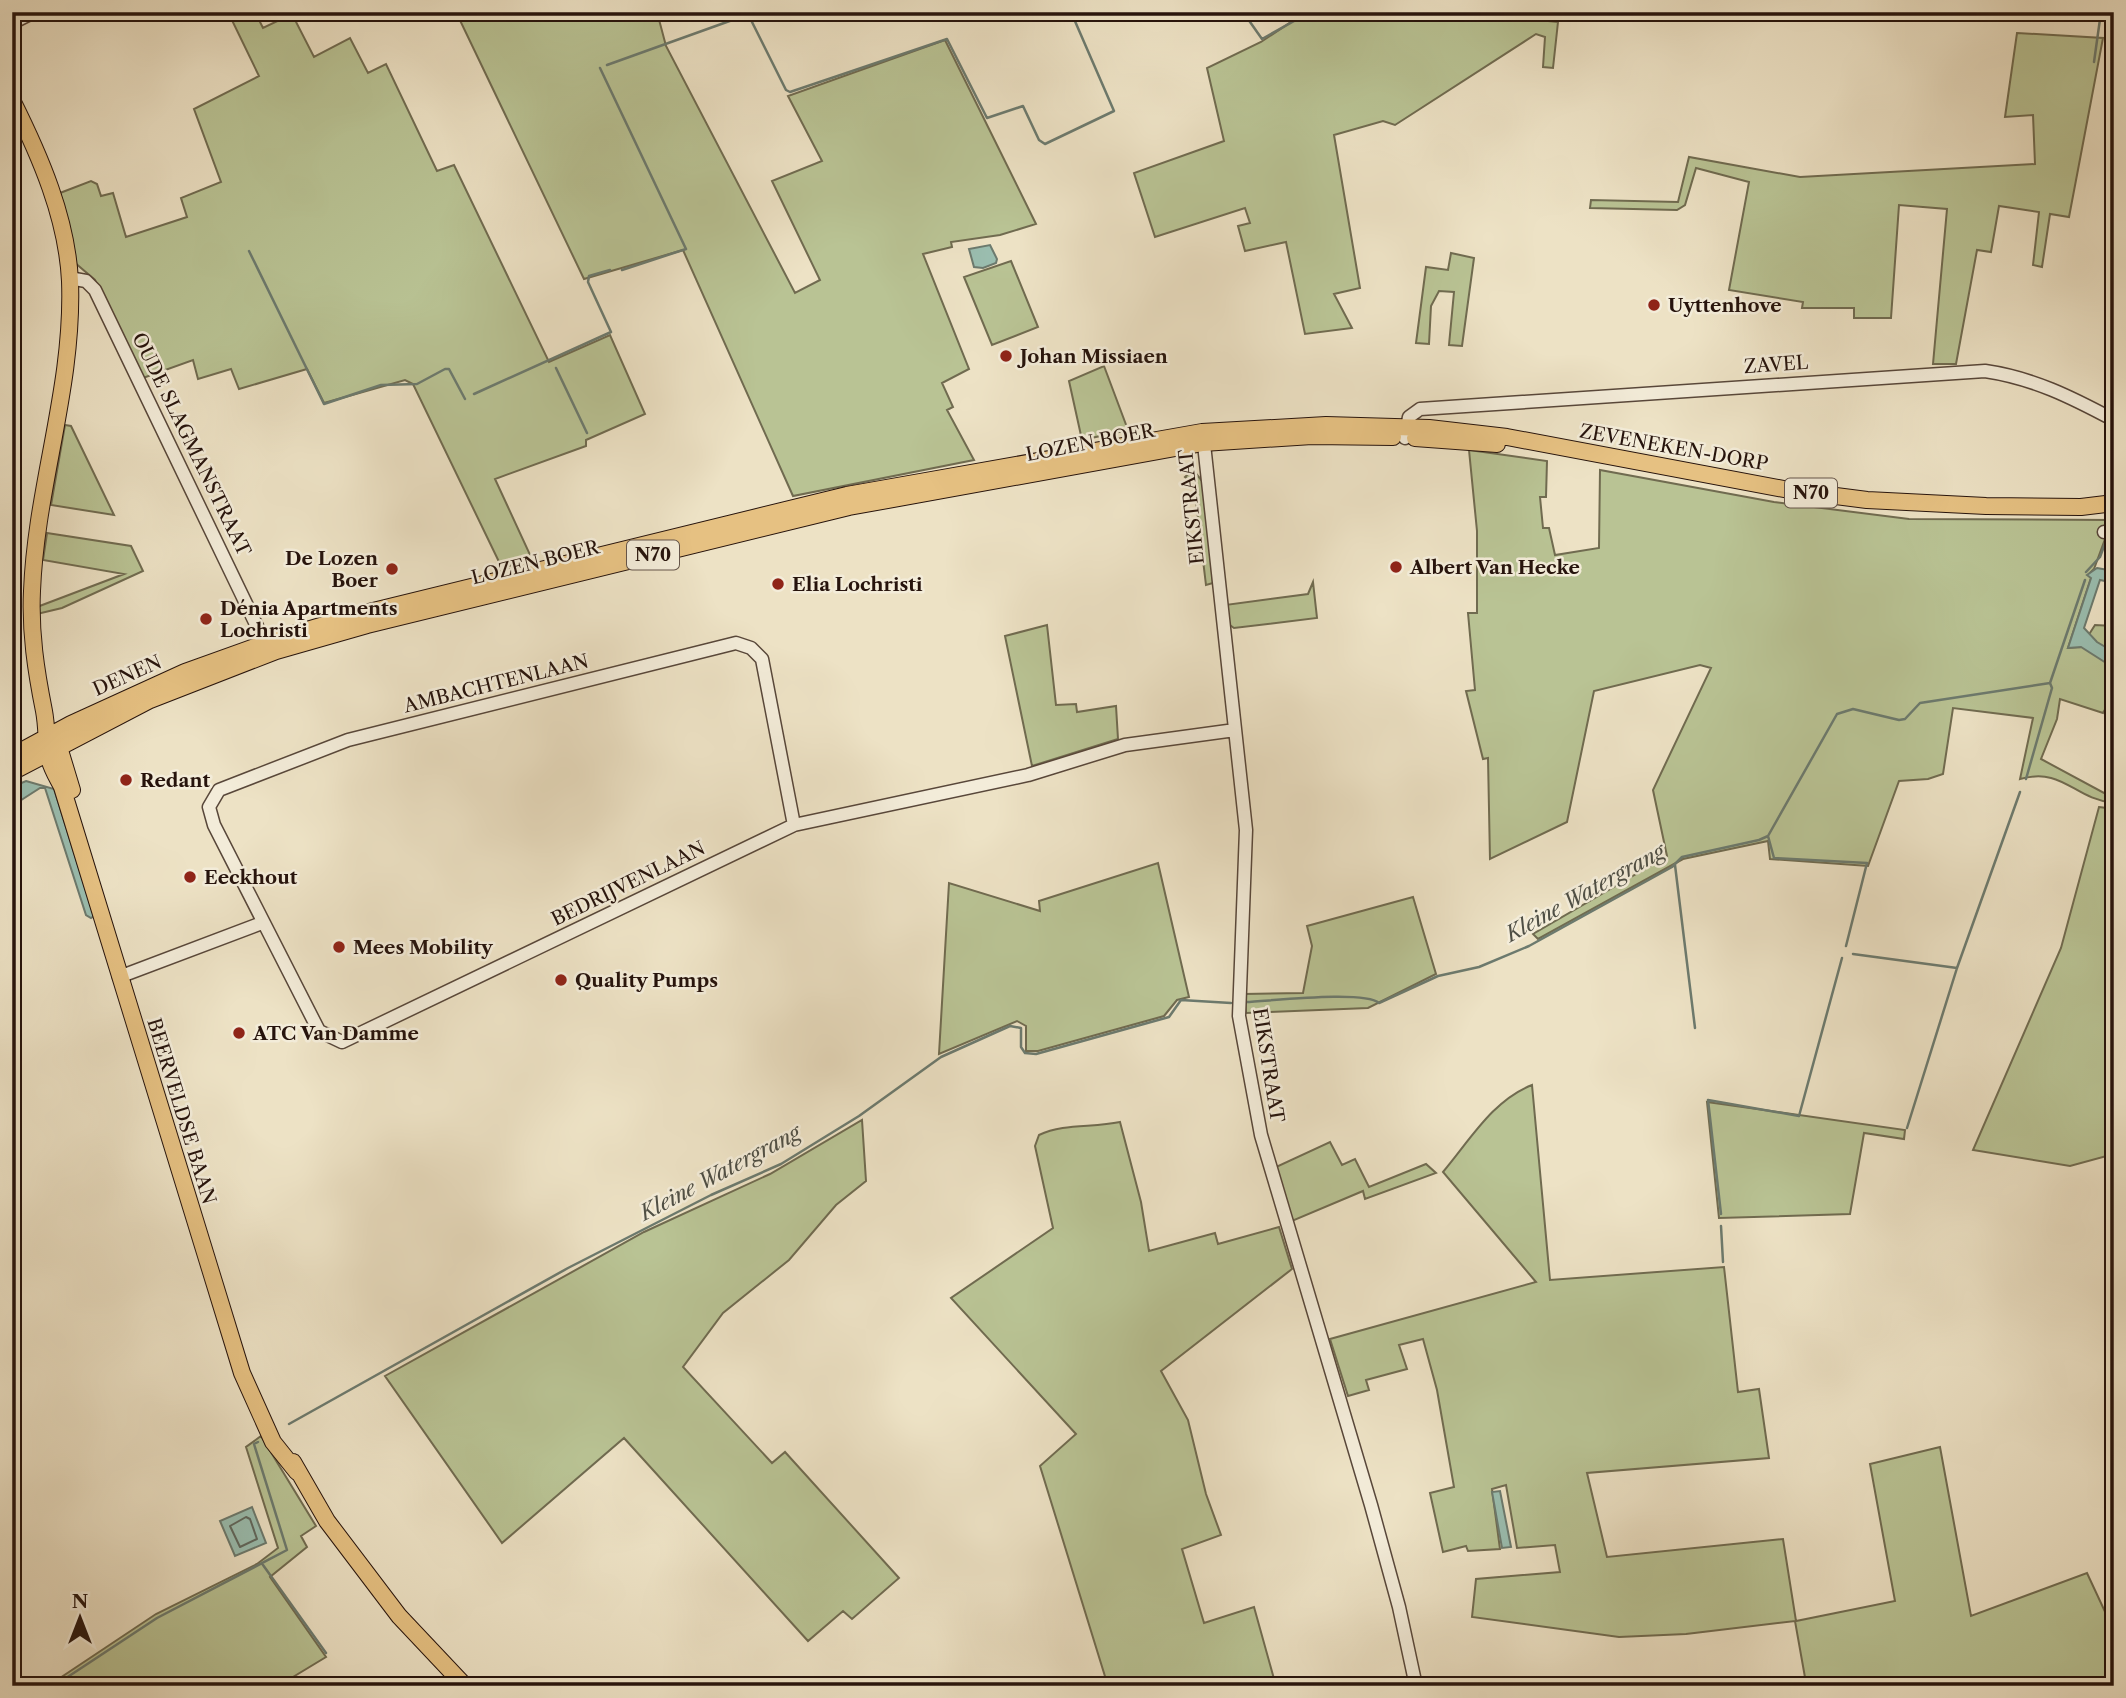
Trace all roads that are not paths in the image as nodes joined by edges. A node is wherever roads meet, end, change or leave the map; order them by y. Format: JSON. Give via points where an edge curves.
{"nodes":[{"id":1,"x":34,"y":12,"type":"edge"},
{"id":2,"x":12,"y":23,"type":"edge"},
{"id":3,"x":12,"y":100,"type":"edge"},
{"id":4,"x":69,"y":278,"type":"junction"},
{"id":5,"x":1432,"y":408,"type":"junction"},
{"id":6,"x":2114,"y":420,"type":"edge"},
{"id":7,"x":1406,"y":433,"type":"junction"},
{"id":8,"x":1427,"y":433,"type":"junction"},
{"id":9,"x":1203,"y":438,"type":"junction"},
{"id":10,"x":2114,"y":503,"type":"edge"},
{"id":11,"x":2081,"y":508,"type":"junction"},
{"id":12,"x":2114,"y":512,"type":"edge"},
{"id":13,"x":265,"y":643,"type":"junction"},
{"id":14,"x":1236,"y":730,"type":"junction"},
{"id":15,"x":52,"y":745,"type":"junction"},
{"id":16,"x":12,"y":756,"type":"edge"},
{"id":17,"x":12,"y":772,"type":"edge"},
{"id":18,"x":794,"y":825,"type":"junction"},
{"id":19,"x":262,"y":923,"type":"junction"},
{"id":20,"x":123,"y":976,"type":"junction"},
{"id":21,"x":465,"y":1686,"type":"edge"},
{"id":22,"x":1416,"y":1686,"type":"edge"}],
"edges":[{"from":1,"to":2,"type":"street"},
{"from":3,"to":4,"type":"main road","name":"BEERVELDSE BAAN","via":[[51,191]]},
{"from":4,"to":13,"type":"street","name":"OUDE SLAGMANSTRAAT","via":[[86,281],[95,290]]},
{"from":4,"to":15,"type":"main road","name":"BEERVELDSE BAAN","via":[[65,383],[32,590],[34,658]]},
{"from":5,"to":6,"type":"street","name":"ZAVEL","via":[[1985,371],[2049,387]]},
{"from":5,"to":7,"type":"street","via":[[1412,413]]},
{"from":5,"to":8,"type":"street"},
{"from":7,"to":8,"type":"main road","name":"ZEVENEKEN-DORP","number":"N70"},
{"from":7,"to":9,"type":"main road","name":"ZEVENEKEN-DORP","number":"N70"},
{"from":8,"to":11,"type":"main road","name":"ZEVENEKEN-DORP","number":"N70","via":[[1533,448],[1552,446],[1867,500]]},
{"from":9,"to":13,"type":"main road","name":"LOZEN BOER","number":"N70","via":[[847,495],[365,612]]},
{"from":9,"to":14,"type":"street","name":"EIKSTRAAT"},
{"from":9,"to":15,"type":"main road","name":"LOZEN BOER","number":"N70","via":[[849,507],[367,625],[276,651]]},
{"from":10,"to":11,"type":"main road","name":"ZEVENEKEN-DORP","number":"N70"},
{"from":11,"to":12,"type":"main road","name":"ZEVENEKEN-DORP","number":"N70"},
{"from":13,"to":15,"type":"main road","name":"DENEN","number":"N70","via":[[135,693]]},
{"from":14,"to":18,"type":"street","name":"BEDRIJVENLAAN","via":[[1125,745],[1028,775]]},
{"from":14,"to":22,"type":"street","name":"EIKSTRAAT","via":[[1246,830],[1238,993],[1261,1135],[1371,1505]]},
{"from":15,"to":16,"type":"main road","name":"DENEN","number":"N70"},
{"from":15,"to":17,"type":"main road","name":"DENEN","number":"N70"},
{"from":15,"to":20,"type":"main road","name":"BEERVELDSE BAAN"},
{"from":18,"to":19,"type":"street","name":"BEDRIJVENLAAN","via":[[342,1042],[319,1031]]},
{"from":18,"to":19,"type":"street","name":"AMBACHTENLAAN","via":[[762,659],[751,648],[736,643],[348,740],[219,790],[212,797],[210,816]]},
{"from":19,"to":20,"type":"street"},
{"from":20,"to":21,"type":"main road","name":"BEERVELDSE BAAN","via":[[263,1404],[297,1472],[339,1538],[399,1616]]}]}
